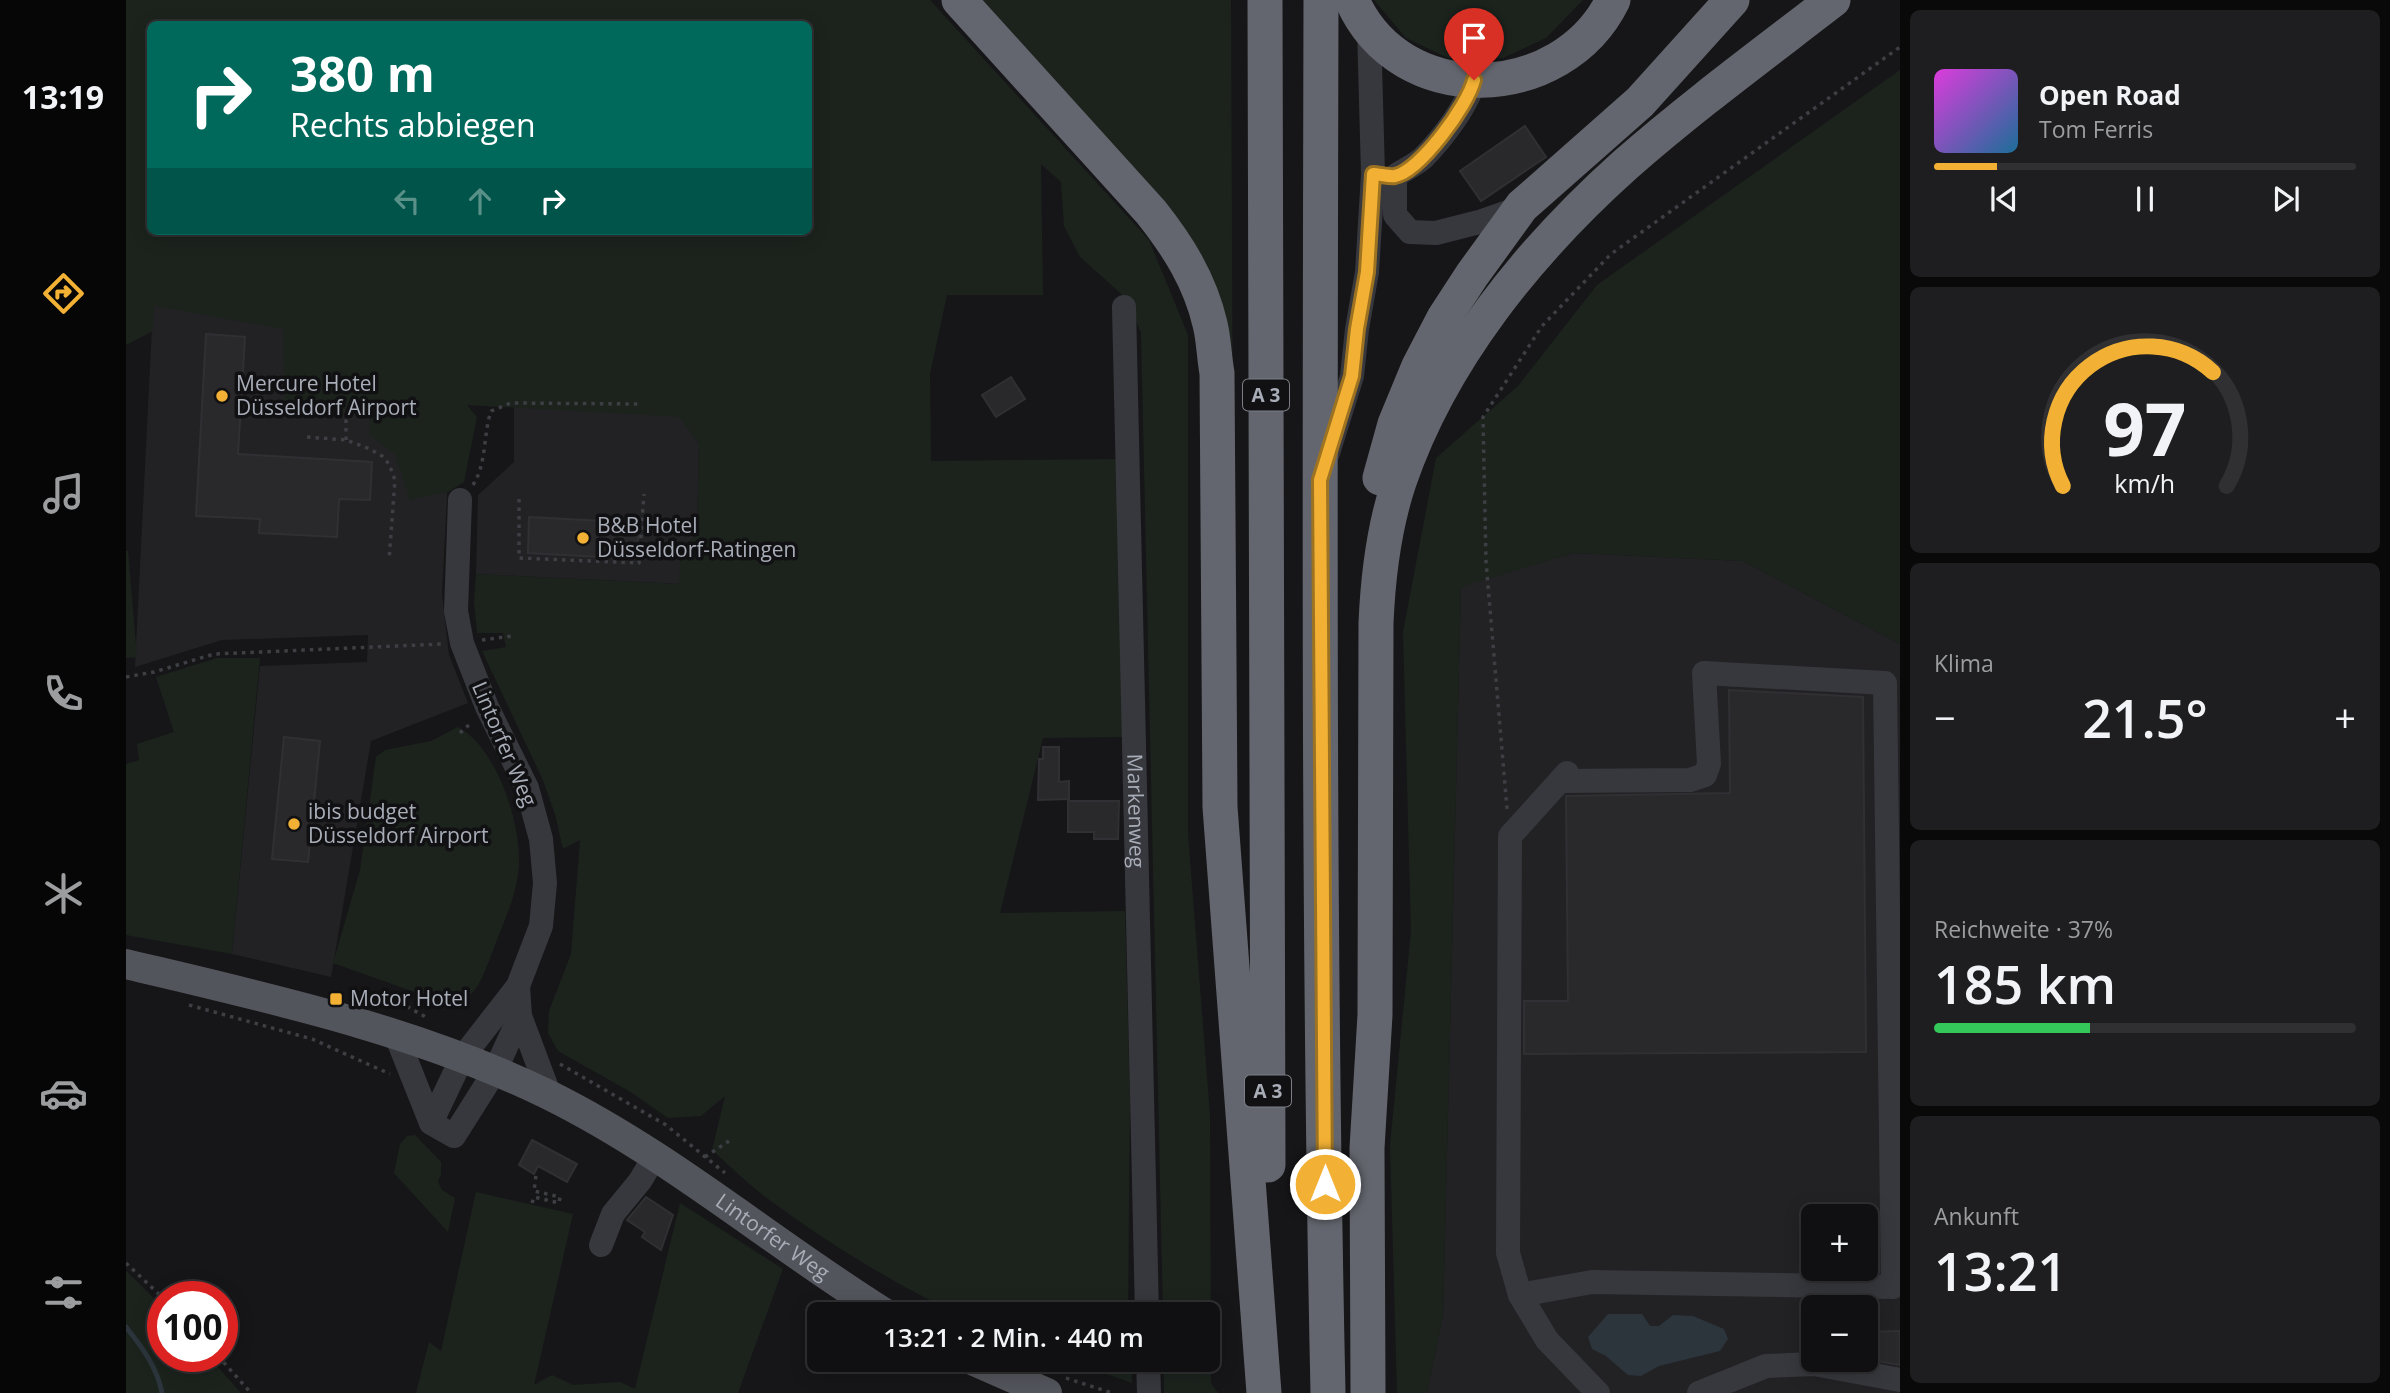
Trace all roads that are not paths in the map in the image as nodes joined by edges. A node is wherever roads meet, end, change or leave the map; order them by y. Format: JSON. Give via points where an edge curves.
{"nodes":[{"id":1,"x":959,"y":0,"type":"edge"},
{"id":2,"x":1265,"y":0,"type":"edge"},
{"id":3,"x":1321,"y":0,"type":"edge"},
{"id":4,"x":1613,"y":0,"type":"edge"},
{"id":5,"x":1732,"y":0,"type":"edge"},
{"id":6,"x":1833,"y":0,"type":"edge"},
{"id":7,"x":1361,"y":14,"type":"edge"},
{"id":8,"x":1474,"y":80,"type":"junction"},
{"id":9,"x":1384,"y":175,"type":"junction"},
{"id":10,"x":1522,"y":206,"type":"junction"},
{"id":11,"x":1124,"y":307,"type":"dead end"},
{"id":12,"x":1320,"y":480,"type":"junction"},
{"id":13,"x":460,"y":500,"type":"road end"},
{"id":14,"x":1376,"y":623,"type":"junction"},
{"id":15,"x":126,"y":964,"type":"edge"},
{"id":16,"x":518,"y":986,"type":"junction"},
{"id":17,"x":520,"y":1016,"type":"junction"},
{"id":18,"x":396,"y":1035,"type":"junction"},
{"id":19,"x":461,"y":1058,"type":"junction"},
{"id":20,"x":495,"y":1071,"type":"junction"},
{"id":21,"x":550,"y":1096,"type":"junction"},
{"id":22,"x":432,"y":1123,"type":"junction"},
{"id":23,"x":655,"y":1156,"type":"junction"},
{"id":24,"x":601,"y":1245,"type":"dead end"},
{"id":25,"x":1520,"y":1295,"type":"junction"},
{"id":26,"x":867,"y":1302,"type":"edge"},
{"id":27,"x":1147,"y":1302,"type":"edge"},
{"id":28,"x":999,"y":1372,"type":"edge"},
{"id":29,"x":1148,"y":1372,"type":"edge"},
{"id":30,"x":1900,"y":1380,"type":"edge"},
{"id":31,"x":1047,"y":1393,"type":"edge"},
{"id":32,"x":1149,"y":1393,"type":"edge"},
{"id":33,"x":1266,"y":1393,"type":"edge"},
{"id":34,"x":1328,"y":1393,"type":"edge"},
{"id":35,"x":1368,"y":1393,"type":"edge"},
{"id":36,"x":1598,"y":1393,"type":"edge"},
{"id":37,"x":1699,"y":1393,"type":"edge"}],
"edges":[{"from":1,"to":33,"type":"highway","via":[[1177,245],[1195,279],[1210,324],[1217,373],[1220,807]]},
{"from":2,"to":33,"type":"highway","number":"A 3"},
{"from":3,"to":12,"type":"highway","number":"A 3"},
{"from":4,"to":8,"type":"highway","via":[[1590,35],[1555,62],[1520,76]]},
{"from":5,"to":10,"type":"highway","via":[[1640,102]]},
{"from":6,"to":14,"type":"highway","via":[[1597,191],[1532,261],[1472,338],[1435,399],[1398,484],[1380,567]]},
{"from":7,"to":8,"type":"highway","via":[[1394,51],[1419,67],[1446,77]]},
{"from":7,"to":9,"type":"street"},
{"from":8,"to":9,"type":"street","via":[[1465,103],[1421,159]]},
{"from":9,"to":10,"type":"street","via":[[1395,215],[1410,232],[1436,233]]},
{"from":9,"to":12,"type":"street","via":[[1352,376]]},
{"from":10,"to":14,"type":"highway","via":[[1444,318],[1395,424],[1368,556]]},
{"from":11,"to":27,"type":"street","name":"Markenweg"},
{"from":12,"to":34,"type":"highway","number":"A 3"},
{"from":13,"to":16,"type":"street","name":"Lintorfer Weg","via":[[456,611],[462,643],[527,788],[541,839],[545,883],[541,926]]},
{"from":14,"to":35,"type":"highway","via":[[1376,1015],[1367,1148]]},
{"from":15,"to":18,"type":"main road","name":"Lintorfer Weg"},
{"from":16,"to":17,"type":"street","name":"Lintorfer Weg"},
{"from":16,"to":19,"type":"street","name":"Lintorfer Weg"},
{"from":17,"to":20,"type":"street","name":"Lintorfer Weg"},
{"from":17,"to":21,"type":"street","name":"Lintorfer Weg"},
{"from":18,"to":19,"type":"main road","name":"Lintorfer Weg"},
{"from":18,"to":22,"type":"street"},
{"from":19,"to":20,"type":"main road","name":"Lintorfer Weg"},
{"from":19,"to":22,"type":"street"},
{"from":20,"to":21,"type":"main road","name":"Lintorfer Weg"},
{"from":20,"to":22,"type":"street","via":[[454,1136]]},
{"from":21,"to":23,"type":"main road","name":"Lintorfer Weg"},
{"from":23,"to":24,"type":"street","via":[[613,1214]]},
{"from":23,"to":26,"type":"main road","name":"Lintorfer Weg"},
{"from":25,"to":25,"type":"street","via":[[1508,1253],[1510,836],[1564,777],[1690,780],[1705,775],[1709,764],[1704,673],[1885,683],[1893,1287],[1592,1282]]},
{"from":25,"to":36,"type":"street","via":[[1547,1340]]},
{"from":28,"to":31,"type":"main road"},
{"from":29,"to":32,"type":"street"},
{"from":30,"to":37,"type":"street","via":[[1814,1364],[1766,1366]]}]}
